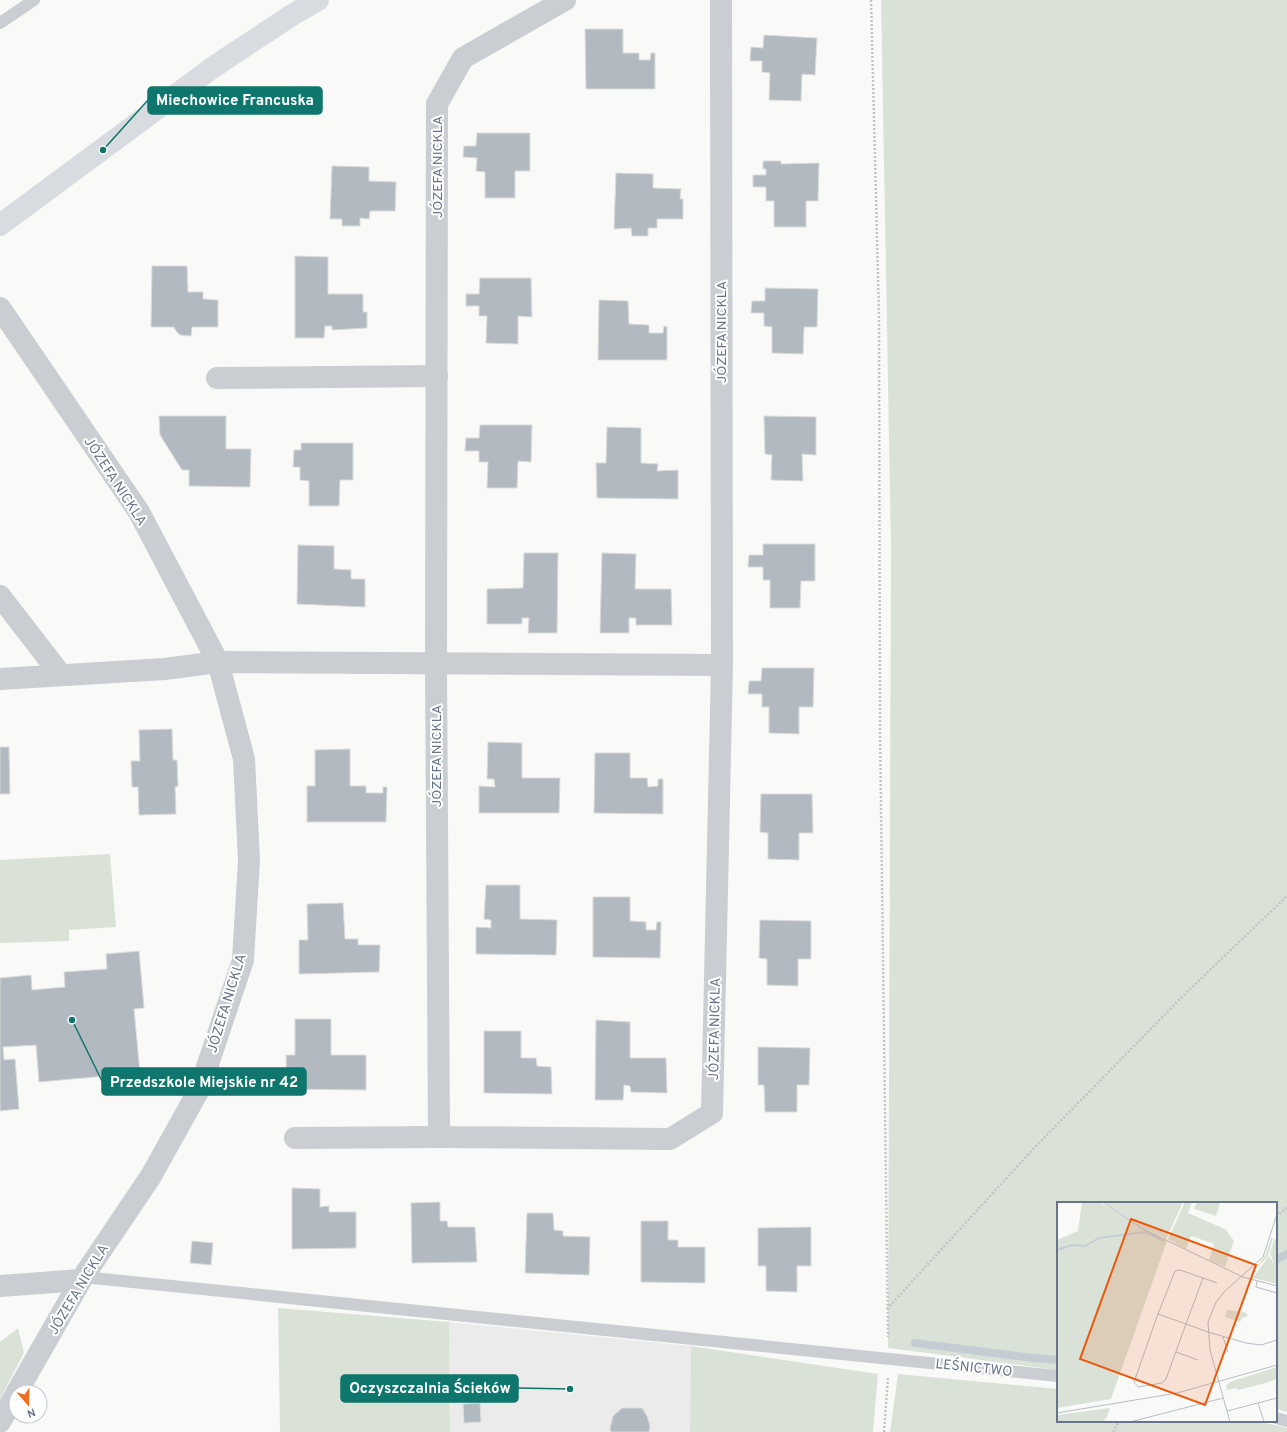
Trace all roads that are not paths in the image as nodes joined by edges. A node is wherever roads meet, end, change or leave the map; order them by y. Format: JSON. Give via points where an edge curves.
{"nodes":[{"id":1,"x":34,"y":0,"type":"edge"},
{"id":2,"x":318,"y":0,"type":"edge"},
{"id":3,"x":565,"y":0,"type":"edge"},
{"id":4,"x":721,"y":0,"type":"edge"},
{"id":5,"x":0,"y":24,"type":"edge"},
{"id":6,"x":0,"y":225,"type":"edge"},
{"id":7,"x":0,"y":308,"type":"edge"},
{"id":8,"x":437,"y":376,"type":"junction"},
{"id":9,"x":217,"y":378,"type":"dead end"},
{"id":10,"x":0,"y":596,"type":"edge"},
{"id":11,"x":218,"y":662,"type":"junction"},
{"id":12,"x":436,"y":664,"type":"junction"},
{"id":13,"x":722,"y":664,"type":"junction"},
{"id":14,"x":61,"y":675,"type":"junction"},
{"id":15,"x":0,"y":678,"type":"edge"},
{"id":16,"x":439,"y":1137,"type":"junction"},
{"id":17,"x":295,"y":1138,"type":"dead end"},
{"id":18,"x":82,"y":1278,"type":"junction"},
{"id":19,"x":0,"y":1286,"type":"edge"},
{"id":20,"x":1057,"y":1376,"type":"edge"},
{"id":21,"x":21,"y":1384,"type":"edge"},
{"id":22,"x":8,"y":1408,"type":"edge"},
{"id":23,"x":1277,"y":1418,"type":"edge"},
{"id":24,"x":1287,"y":1421,"type":"edge"},
{"id":25,"x":0,"y":1422,"type":"edge"}],
"edges":[{"from":1,"to":5,"type":"lane"},
{"from":2,"to":6,"type":"main road","via":[[212,68]]},
{"from":3,"to":8,"type":"street","name":"JÓZEFA NICKLA","via":[[463,58],[437,104]]},
{"from":4,"to":13,"type":"street","name":"JÓZEFA NICKLA"},
{"from":7,"to":11,"type":"street","name":"JÓZEFA NICKLA","via":[[139,512]]},
{"from":8,"to":9,"type":"street"},
{"from":8,"to":12,"type":"street","name":"JÓZEFA NICKLA"},
{"from":10,"to":14,"type":"street"},
{"from":11,"to":12,"type":"street"},
{"from":11,"to":14,"type":"street","via":[[165,669]]},
{"from":11,"to":18,"type":"street","name":"JÓZEFA NICKLA","via":[[244,759],[249,860],[242,960],[200,1088],[151,1176]]},
{"from":12,"to":13,"type":"street"},
{"from":12,"to":16,"type":"street","name":"JÓZEFA NICKLA"},
{"from":13,"to":16,"type":"street","name":"JÓZEFA NICKLA","via":[[712,1114],[670,1139]]},
{"from":14,"to":15,"type":"street"},
{"from":16,"to":17,"type":"street","name":"JÓZEFA NICKLA"},
{"from":18,"to":19,"type":"street"},
{"from":18,"to":20,"type":"lane","name":"LEŚNICTWO"},
{"from":18,"to":21,"type":"street","name":"JÓZEFA NICKLA"},
{"from":22,"to":25,"type":"street","name":"JÓZEFA NICKLA"},
{"from":23,"to":24,"type":"lane"}]}
